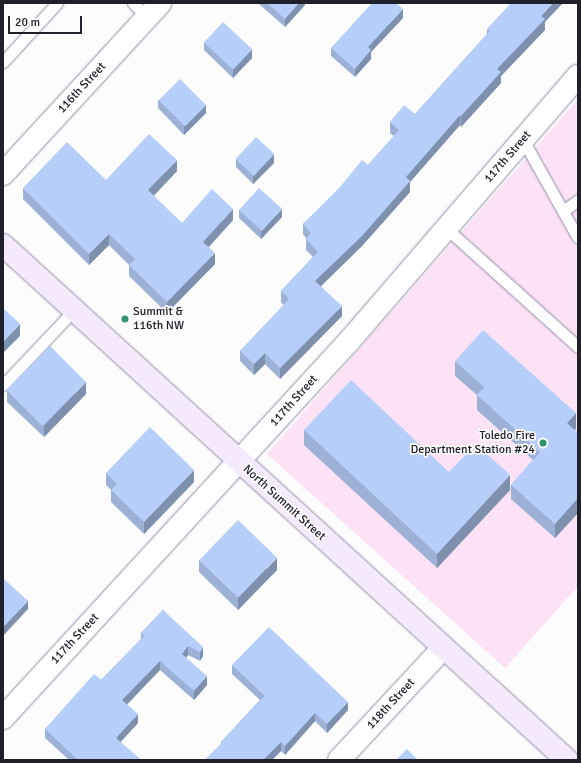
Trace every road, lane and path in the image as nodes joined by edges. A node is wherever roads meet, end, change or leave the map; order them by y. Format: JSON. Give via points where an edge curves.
{"nodes":[{"id":1,"x":57,"y":3,"type":"edge"},
{"id":2,"x":147,"y":8,"type":"edge"},
{"id":3,"x":3,"y":62,"type":"edge"},
{"id":4,"x":578,"y":76,"type":"edge"},
{"id":5,"x":523,"y":140,"type":"junction"},
{"id":6,"x":3,"y":174,"type":"edge"},
{"id":7,"x":578,"y":200,"type":"edge"},
{"id":8,"x":563,"y":211,"type":"junction"},
{"id":9,"x":446,"y":228,"type":"junction"},
{"id":10,"x":578,"y":238,"type":"edge"},
{"id":11,"x":3,"y":245,"type":"edge"},
{"id":12,"x":74,"y":310,"type":"junction"},
{"id":13,"x":578,"y":347,"type":"edge"},
{"id":14,"x":3,"y":385,"type":"edge"},
{"id":15,"x":239,"y":461,"type":"junction"},
{"id":16,"x":443,"y":648,"type":"junction"},
{"id":17,"x":3,"y":718,"type":"edge"},
{"id":18,"x":339,"y":760,"type":"edge"},
{"id":19,"x":566,"y":760,"type":"edge"}],
"edges":[{"from":1,"to":3,"type":"lane"},
{"from":2,"to":6,"type":"street","name":"116th Street"},
{"from":4,"to":5,"type":"street","name":"117th Street"},
{"from":5,"to":8,"type":"lane"},
{"from":5,"to":9,"type":"street","name":"117th Street"},
{"from":7,"to":8,"type":"lane"},
{"from":8,"to":10,"type":"lane"},
{"from":9,"to":13,"type":"lane"},
{"from":9,"to":15,"type":"street","name":"117th Street","via":[[350,340]]},
{"from":11,"to":12,"type":"main road","name":"North Summit Street"},
{"from":12,"to":14,"type":"lane"},
{"from":12,"to":15,"type":"main road","name":"North Summit Street"},
{"from":15,"to":16,"type":"main road","name":"North Summit Street"},
{"from":15,"to":17,"type":"street","name":"117th Street"},
{"from":16,"to":18,"type":"street","name":"118th Street"},
{"from":16,"to":19,"type":"main road","name":"North Summit Street"}]}
